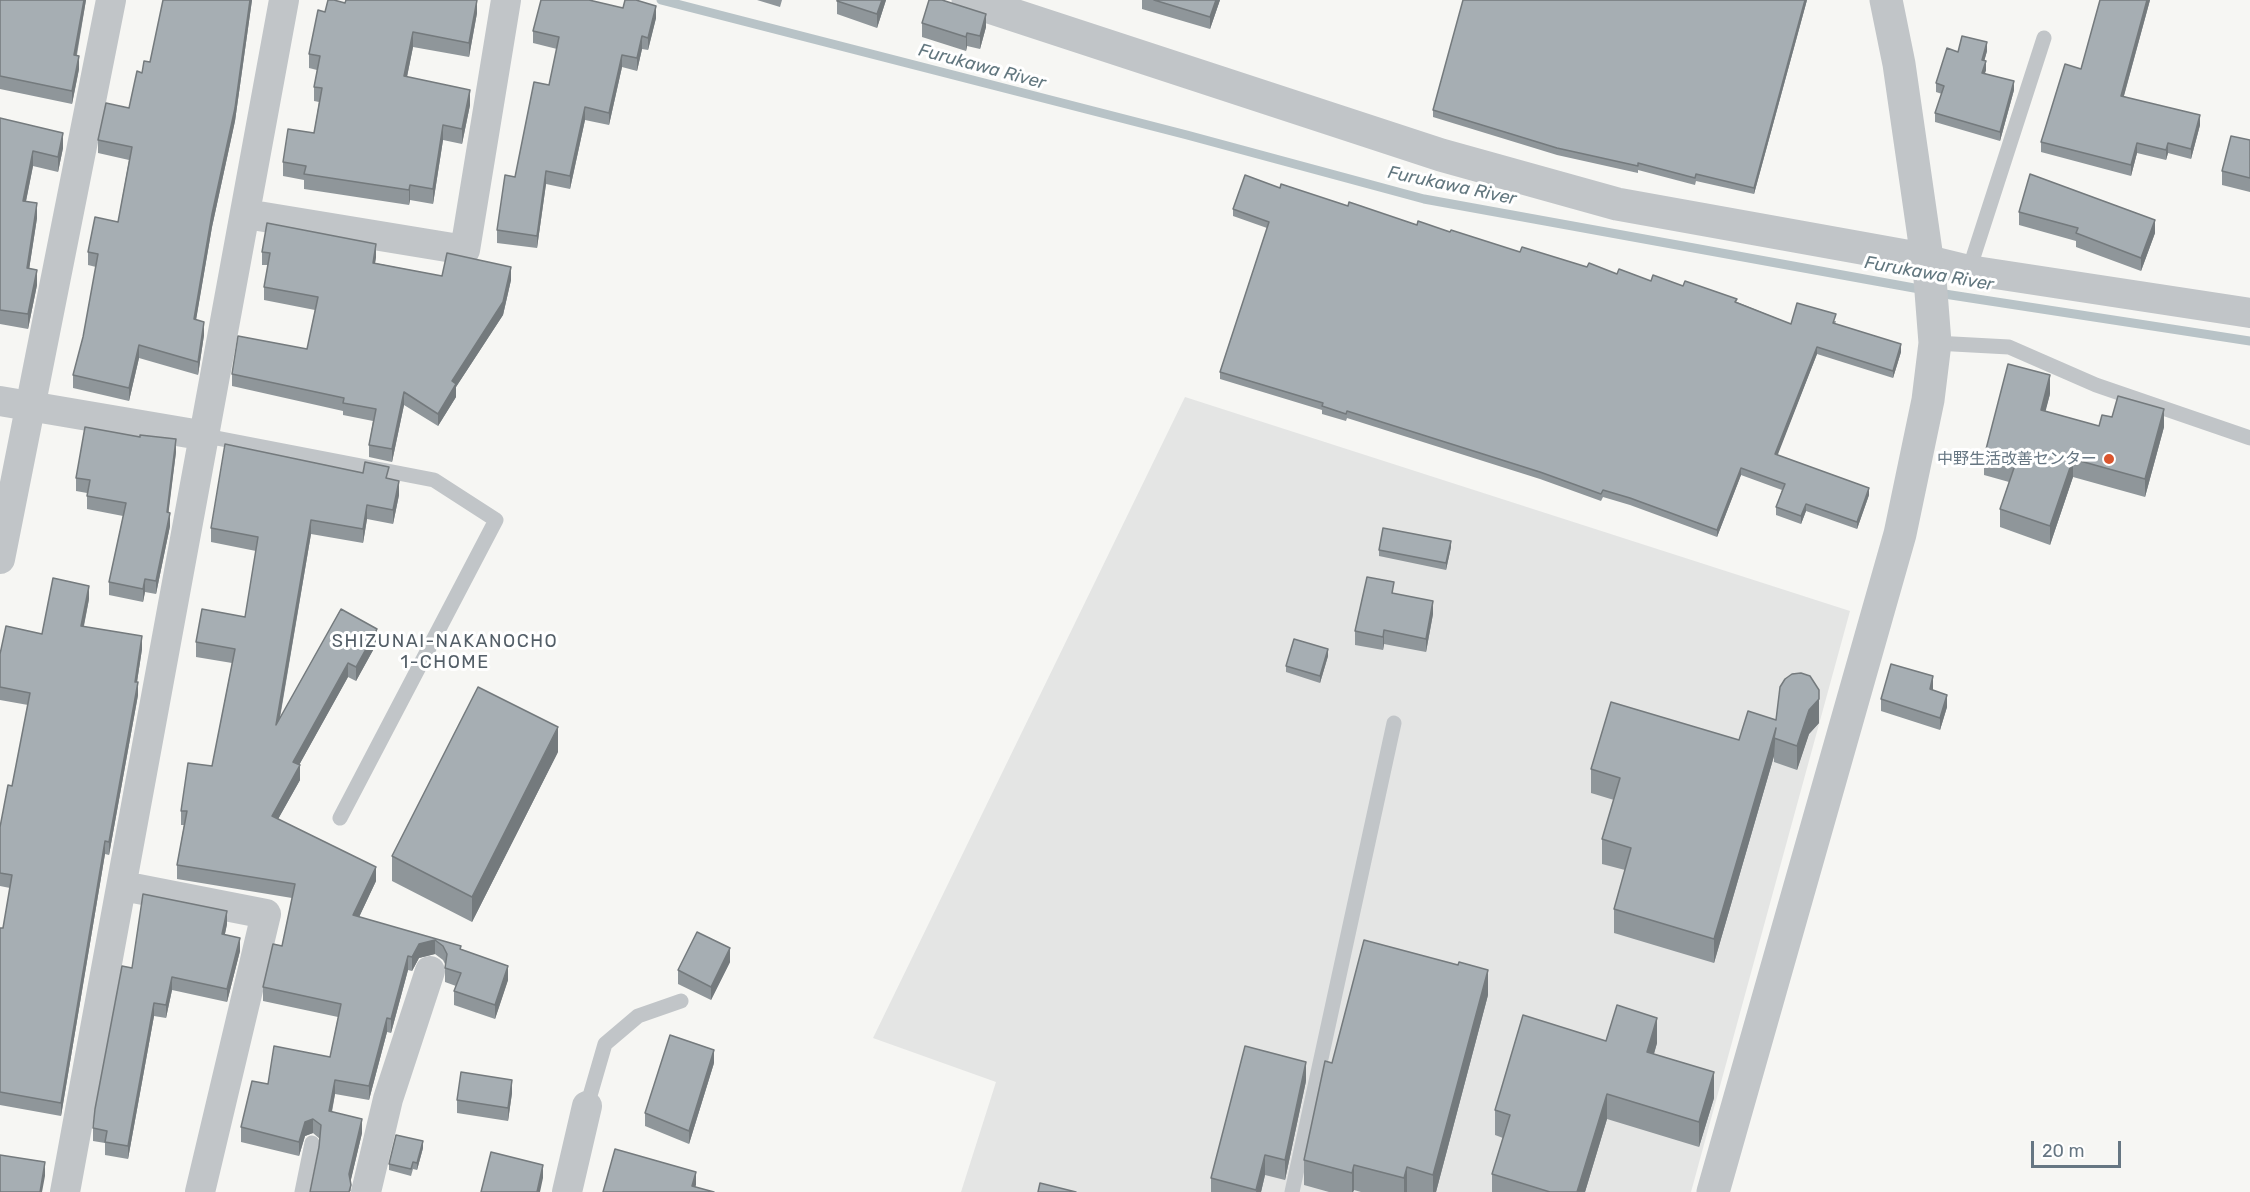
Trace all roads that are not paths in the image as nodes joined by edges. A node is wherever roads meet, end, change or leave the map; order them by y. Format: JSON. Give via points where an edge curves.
{"nodes":[{"id":1,"x":111,"y":0,"type":"edge"},
{"id":2,"x":284,"y":0,"type":"edge"},
{"id":3,"x":506,"y":0,"type":"edge"},
{"id":4,"x":1886,"y":0,"type":"edge"},
{"id":5,"x":975,"y":1,"type":"edge"},
{"id":6,"x":2044,"y":38,"type":"dead end"},
{"id":7,"x":246,"y":214,"type":"junction"},
{"id":8,"x":1928,"y":260,"type":"junction"},
{"id":9,"x":1970,"y":270,"type":"junction"},
{"id":10,"x":2250,"y":313,"type":"edge"},
{"id":11,"x":1935,"y":343,"type":"junction"},
{"id":12,"x":0,"y":401,"type":"edge"},
{"id":13,"x":29,"y":406,"type":"junction"},
{"id":14,"x":206,"y":436,"type":"junction"},
{"id":15,"x":2250,"y":438,"type":"edge"},
{"id":16,"x":0,"y":559,"type":"edge"},
{"id":17,"x":1394,"y":723,"type":"dead end"},
{"id":18,"x":340,"y":818,"type":"dead end"},
{"id":19,"x":123,"y":886,"type":"junction"},
{"id":20,"x":430,"y":971,"type":"dead end"},
{"id":21,"x":681,"y":1001,"type":"dead end"},
{"id":22,"x":587,"y":1106,"type":"joint"},
{"id":23,"x":312,"y":1143,"type":"dead end"},
{"id":24,"x":65,"y":1192,"type":"edge"},
{"id":25,"x":200,"y":1192,"type":"edge"},
{"id":26,"x":302,"y":1192,"type":"edge"},
{"id":27,"x":366,"y":1192,"type":"edge"},
{"id":28,"x":567,"y":1192,"type":"edge"},
{"id":29,"x":1292,"y":1192,"type":"edge"},
{"id":30,"x":1713,"y":1192,"type":"edge"}],
"edges":[{"from":1,"to":13,"type":"street"},
{"from":2,"to":7,"type":"street"},
{"from":3,"to":7,"type":"street","via":[[465,250]]},
{"from":4,"to":8,"type":"street"},
{"from":5,"to":8,"type":"street","via":[[1441,155],[1617,204]]},
{"from":6,"to":9,"type":"lane"},
{"from":7,"to":14,"type":"street"},
{"from":8,"to":9,"type":"street"},
{"from":8,"to":11,"type":"street"},
{"from":9,"to":10,"type":"street"},
{"from":11,"to":15,"type":"lane","via":[[2009,347],[2096,385]]},
{"from":11,"to":30,"type":"street","via":[[1928,400],[1900,534]]},
{"from":12,"to":13,"type":"street"},
{"from":13,"to":14,"type":"street"},
{"from":13,"to":16,"type":"street"},
{"from":14,"to":18,"type":"lane","via":[[435,480],[496,520]]},
{"from":14,"to":19,"type":"street"},
{"from":17,"to":29,"type":"lane"},
{"from":19,"to":24,"type":"street"},
{"from":19,"to":25,"type":"street","via":[[266,914]]},
{"from":20,"to":27,"type":"street","via":[[387,1099]]},
{"from":21,"to":22,"type":"lane","via":[[638,1016],[605,1044]]},
{"from":22,"to":28,"type":"street"},
{"from":23,"to":26,"type":"lane"}]}
